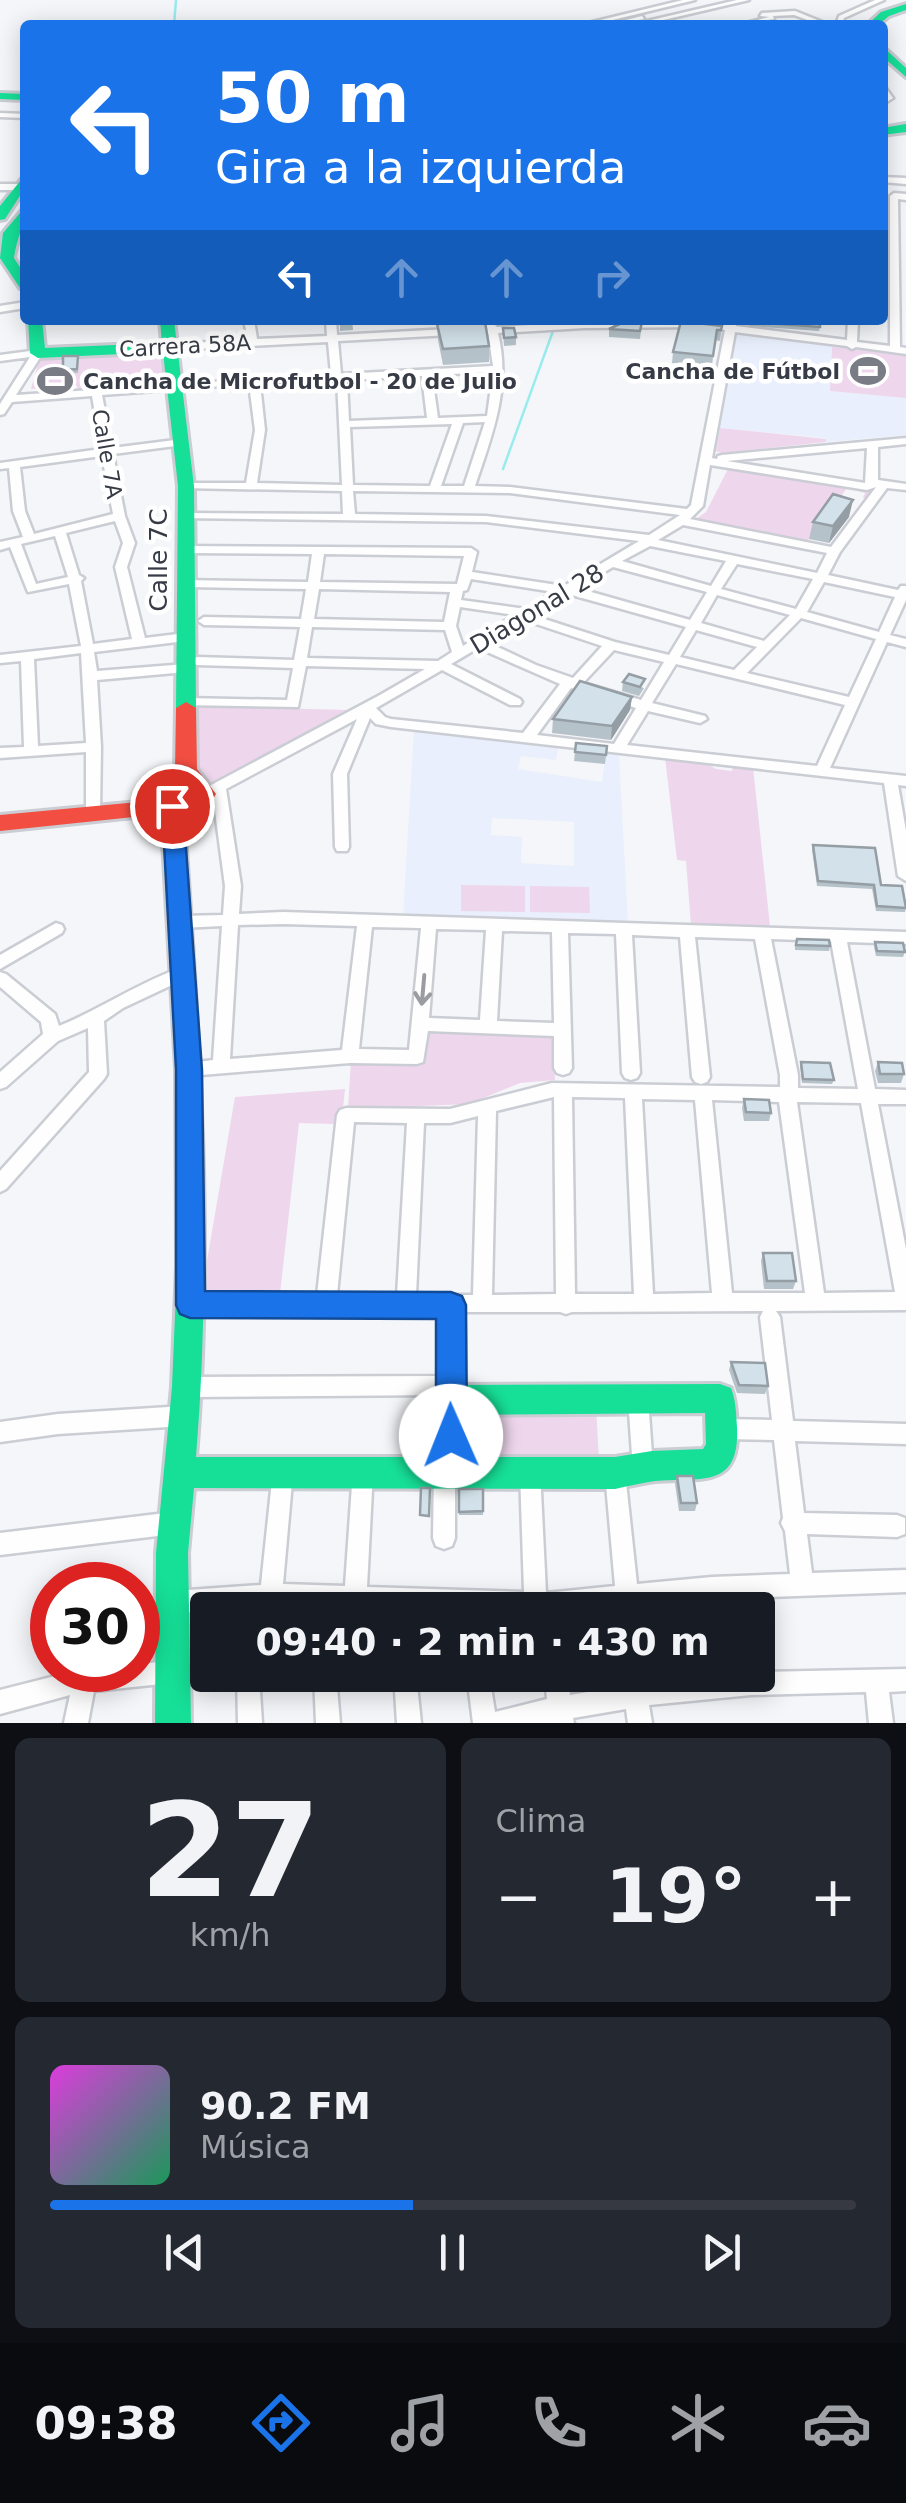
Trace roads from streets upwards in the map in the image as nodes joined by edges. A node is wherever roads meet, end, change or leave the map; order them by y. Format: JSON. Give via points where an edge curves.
{"nodes":[{"id":1,"x":692,"y":0,"type":"edge"},
{"id":2,"x":723,"y":0,"type":"edge"},
{"id":3,"x":746,"y":0,"type":"edge"},
{"id":4,"x":881,"y":0,"type":"edge"},
{"id":5,"x":906,"y":8,"type":"edge"},
{"id":6,"x":795,"y":13,"type":"junction"},
{"id":7,"x":762,"y":15,"type":"dead end"},
{"id":8,"x":605,"y":20,"type":"edge"},
{"id":9,"x":634,"y":20,"type":"edge"},
{"id":10,"x":656,"y":20,"type":"edge"},
{"id":11,"x":764,"y":20,"type":"edge"},
{"id":12,"x":814,"y":20,"type":"edge"},
{"id":13,"x":840,"y":20,"type":"edge"},
{"id":14,"x":878,"y":20,"type":"edge"},
{"id":15,"x":888,"y":55,"type":"edge"},
{"id":16,"x":906,"y":74,"type":"edge"},
{"id":17,"x":17,"y":185,"type":"edge"},
{"id":18,"x":906,"y":197,"type":"edge"},
{"id":19,"x":894,"y":212,"type":"junction"},
{"id":20,"x":906,"y":213,"type":"edge"},
{"id":21,"x":16,"y":218,"type":"edge"},
{"id":22,"x":888,"y":229,"type":"edge"},
{"id":23,"x":906,"y":230,"type":"edge"},
{"id":24,"x":888,"y":246,"type":"edge"},
{"id":25,"x":900,"y":262,"type":"edge"},
{"id":26,"x":0,"y":273,"type":"edge"},
{"id":27,"x":888,"y":277,"type":"edge"},
{"id":28,"x":20,"y":278,"type":"edge"},
{"id":29,"x":906,"y":279,"type":"edge"},
{"id":30,"x":20,"y":298,"type":"edge"},
{"id":31,"x":38,"y":325,"type":"edge"},
{"id":32,"x":47,"y":325,"type":"edge"},
{"id":33,"x":168,"y":325,"type":"edge"},
{"id":34,"x":250,"y":325,"type":"edge"},
{"id":35,"x":332,"y":325,"type":"edge"},
{"id":36,"x":418,"y":325,"type":"edge"},
{"id":37,"x":491,"y":325,"type":"edge"},
{"id":38,"x":731,"y":325,"type":"edge"},
{"id":39,"x":736,"y":325,"type":"edge"},
{"id":40,"x":853,"y":325,"type":"edge"},
{"id":41,"x":420,"y":334,"type":"junction"},
{"id":42,"x":333,"y":338,"type":"junction"},
{"id":43,"x":252,"y":342,"type":"junction"},
{"id":44,"x":170,"y":346,"type":"junction"},
{"id":45,"x":852,"y":346,"type":"junction"},
{"id":46,"x":901,"y":350,"type":"edge"},
{"id":47,"x":46,"y":353,"type":"junction"},
{"id":48,"x":0,"y":358,"type":"edge"},
{"id":49,"x":500,"y":369,"type":"junction"},
{"id":50,"x":427,"y":373,"type":"junction"},
{"id":51,"x":339,"y":377,"type":"junction"},
{"id":52,"x":254,"y":381,"type":"junction"},
{"id":53,"x":176,"y":386,"type":"junction"},
{"id":54,"x":96,"y":392,"type":"junction"},
{"id":55,"x":3,"y":406,"type":"edge"},
{"id":56,"x":458,"y":420,"type":"junction"},
{"id":57,"x":493,"y":420,"type":"junction"},
{"id":58,"x":433,"y":421,"type":"junction"},
{"id":59,"x":345,"y":424,"type":"junction"},
{"id":60,"x":906,"y":441,"type":"edge"},
{"id":61,"x":183,"y":442,"type":"junction"},
{"id":62,"x":873,"y":444,"type":"junction"},
{"id":63,"x":107,"y":452,"type":"junction"},
{"id":64,"x":708,"y":460,"type":"junction"},
{"id":65,"x":7,"y":465,"type":"edge"},
{"id":66,"x":878,"y":484,"type":"junction"},
{"id":67,"x":186,"y":486,"type":"junction"},
{"id":68,"x":251,"y":486,"type":"junction"},
{"id":69,"x":346,"y":487,"type":"junction"},
{"id":70,"x":436,"y":487,"type":"junction"},
{"id":71,"x":906,"y":487,"type":"edge"},
{"id":72,"x":469,"y":488,"type":"junction"},
{"id":73,"x":495,"y":490,"type":"junction"},
{"id":74,"x":19,"y":511,"type":"junction"},
{"id":75,"x":0,"y":515,"type":"edge"},
{"id":76,"x":118,"y":516,"type":"junction"},
{"id":77,"x":186,"y":516,"type":"junction"},
{"id":78,"x":685,"y":517,"type":"junction"},
{"id":79,"x":349,"y":519,"type":"junction"},
{"id":80,"x":486,"y":519,"type":"junction"},
{"id":81,"x":59,"y":531,"type":"junction"},
{"id":82,"x":30,"y":538,"type":"junction"},
{"id":83,"x":651,"y":540,"type":"junction"},
{"id":84,"x":7,"y":545,"type":"edge"},
{"id":85,"x":186,"y":549,"type":"junction"},
{"id":86,"x":318,"y":550,"type":"junction"},
{"id":87,"x":834,"y":551,"type":"junction"},
{"id":88,"x":732,"y":561,"type":"junction"},
{"id":89,"x":614,"y":563,"type":"junction"},
{"id":90,"x":466,"y":575,"type":"junction"},
{"id":91,"x":78,"y":578,"type":"junction"},
{"id":92,"x":822,"y":578,"type":"junction"},
{"id":93,"x":186,"y":583,"type":"junction"},
{"id":94,"x":314,"y":586,"type":"junction"},
{"id":95,"x":569,"y":590,"type":"junction"},
{"id":96,"x":712,"y":592,"type":"junction"},
{"id":97,"x":905,"y":592,"type":"edge"},
{"id":98,"x":457,"y":595,"type":"junction"},
{"id":99,"x":797,"y":614,"type":"junction"},
{"id":100,"x":529,"y":615,"type":"junction"},
{"id":101,"x":204,"y":621,"type":"dead end"},
{"id":102,"x":307,"y":623,"type":"junction"},
{"id":103,"x":694,"y":625,"type":"junction"},
{"id":104,"x":450,"y":626,"type":"junction"},
{"id":105,"x":186,"y":638,"type":"junction"},
{"id":106,"x":885,"y":638,"type":"junction"},
{"id":107,"x":138,"y":641,"type":"junction"},
{"id":108,"x":478,"y":643,"type":"junction"},
{"id":109,"x":906,"y":643,"type":"edge"},
{"id":110,"x":610,"y":644,"type":"junction"},
{"id":111,"x":764,"y":645,"type":"junction"},
{"id":112,"x":89,"y":646,"type":"junction"},
{"id":113,"x":460,"y":655,"type":"junction"},
{"id":114,"x":27,"y":656,"type":"junction"},
{"id":115,"x":0,"y":658,"type":"edge"},
{"id":116,"x":671,"y":659,"type":"junction"},
{"id":117,"x":300,"y":663,"type":"junction"},
{"id":118,"x":191,"y":664,"type":"junction"},
{"id":119,"x":442,"y":664,"type":"junction"},
{"id":120,"x":0,"y":674,"type":"edge"},
{"id":121,"x":737,"y":675,"type":"junction"},
{"id":122,"x":90,"y":676,"type":"junction"},
{"id":123,"x":572,"y":682,"type":"junction"},
{"id":124,"x":186,"y":702,"type":"junction"},
{"id":125,"x":515,"y":702,"type":"dead end"},
{"id":126,"x":852,"y":702,"type":"junction"},
{"id":127,"x":642,"y":706,"type":"junction"},
{"id":128,"x":368,"y":708,"type":"junction"},
{"id":129,"x":700,"y":719,"type":"dead end"},
{"id":130,"x":528,"y":737,"type":"junction"},
{"id":131,"x":94,"y":747,"type":"junction"},
{"id":132,"x":619,"y":747,"type":"junction"},
{"id":133,"x":31,"y":752,"type":"junction"},
{"id":134,"x":0,"y":753,"type":"edge"},
{"id":135,"x":821,"y":772,"type":"junction"},
{"id":136,"x":898,"y":780,"type":"edge"},
{"id":137,"x":212,"y":790,"type":"junction"},
{"id":138,"x":172,"y":806,"type":"junction"},
{"id":139,"x":93,"y":814,"type":"junction"},
{"id":140,"x":0,"y":823,"type":"edge"},
{"id":141,"x":342,"y":847,"type":"dead end"},
{"id":142,"x":905,"y":869,"type":"edge"},
{"id":143,"x":230,"y":920,"type":"junction"},
{"id":144,"x":180,"y":922,"type":"junction"},
{"id":145,"x":366,"y":922,"type":"junction"},
{"id":146,"x":429,"y":924,"type":"junction"},
{"id":147,"x":494,"y":926,"type":"junction"},
{"id":148,"x":56,"y":928,"type":"dead end"},
{"id":149,"x":560,"y":928,"type":"junction"},
{"id":150,"x":624,"y":930,"type":"junction"},
{"id":151,"x":687,"y":931,"type":"junction"},
{"id":152,"x":762,"y":932,"type":"junction"},
{"id":153,"x":838,"y":935,"type":"junction"},
{"id":154,"x":906,"y":938,"type":"edge"},
{"id":155,"x":0,"y":963,"type":"edge"},
{"id":156,"x":183,"y":974,"type":"junction"},
{"id":157,"x":0,"y":978,"type":"edge"},
{"id":158,"x":96,"y":1018,"type":"junction"},
{"id":159,"x":420,"y":1024,"type":"junction"},
{"id":160,"x":488,"y":1026,"type":"junction"},
{"id":161,"x":560,"y":1030,"type":"junction"},
{"id":162,"x":52,"y":1036,"type":"junction"},
{"id":163,"x":350,"y":1056,"type":"junction"},
{"id":164,"x":221,"y":1065,"type":"junction"},
{"id":165,"x":562,"y":1068,"type":"dead end"},
{"id":166,"x":189,"y":1070,"type":"junction"},
{"id":167,"x":0,"y":1082,"type":"edge"},
{"id":168,"x":632,"y":1083,"type":"junction"},
{"id":169,"x":702,"y":1085,"type":"junction"},
{"id":170,"x":563,"y":1090,"type":"junction"},
{"id":171,"x":788,"y":1095,"type":"junction"},
{"id":172,"x":868,"y":1097,"type":"junction"},
{"id":173,"x":906,"y":1097,"type":"edge"},
{"id":174,"x":487,"y":1108,"type":"junction"},
{"id":175,"x":416,"y":1117,"type":"junction"},
{"id":176,"x":0,"y":1184,"type":"edge"},
{"id":177,"x":906,"y":1300,"type":"edge"},
{"id":178,"x":724,"y":1303,"type":"junction"},
{"id":179,"x":326,"y":1304,"type":"junction"},
{"id":180,"x":406,"y":1304,"type":"junction"},
{"id":181,"x":644,"y":1304,"type":"junction"},
{"id":182,"x":816,"y":1304,"type":"junction"},
{"id":183,"x":190,"y":1305,"type":"junction"},
{"id":184,"x":451,"y":1305,"type":"junction"},
{"id":185,"x":566,"y":1305,"type":"junction"},
{"id":186,"x":482,"y":1306,"type":"junction"},
{"id":187,"x":770,"y":1317,"type":"dead end"},
{"id":188,"x":186,"y":1387,"type":"junction"},
{"id":189,"x":451,"y":1392,"type":"junction"},
{"id":190,"x":638,"y":1398,"type":"junction"},
{"id":191,"x":184,"y":1416,"type":"junction"},
{"id":192,"x":724,"y":1429,"type":"junction"},
{"id":193,"x":782,"y":1431,"type":"junction"},
{"id":194,"x":0,"y":1432,"type":"edge"},
{"id":195,"x":906,"y":1434,"type":"edge"},
{"id":196,"x":283,"y":1470,"type":"junction"},
{"id":197,"x":643,"y":1470,"type":"junction"},
{"id":198,"x":363,"y":1471,"type":"junction"},
{"id":199,"x":448,"y":1471,"type":"junction"},
{"id":200,"x":530,"y":1471,"type":"junction"},
{"id":201,"x":178,"y":1472,"type":"junction"},
{"id":202,"x":615,"y":1473,"type":"junction"},
{"id":203,"x":174,"y":1523,"type":"junction"},
{"id":204,"x":792,"y":1523,"type":"junction"},
{"id":205,"x":897,"y":1526,"type":"dead end"},
{"id":206,"x":444,"y":1538,"type":"dead end"},
{"id":207,"x":0,"y":1544,"type":"edge"},
{"id":208,"x":906,"y":1581,"type":"edge"},
{"id":209,"x":802,"y":1585,"type":"junction"},
{"id":210,"x":271,"y":1592,"type":"edge"},
{"id":211,"x":355,"y":1592,"type":"edge"},
{"id":212,"x":542,"y":1592,"type":"edge"},
{"id":213,"x":622,"y":1592,"type":"edge"},
{"id":214,"x":723,"y":1592,"type":"edge"},
{"id":215,"x":174,"y":1602,"type":"junction"},
{"id":216,"x":190,"y":1602,"type":"edge"},
{"id":217,"x":171,"y":1672,"type":"junction"},
{"id":218,"x":160,"y":1673,"type":"edge"},
{"id":219,"x":876,"y":1680,"type":"junction"},
{"id":220,"x":906,"y":1680,"type":"edge"},
{"id":221,"x":775,"y":1682,"type":"edge"},
{"id":222,"x":38,"y":1692,"type":"edge"},
{"id":223,"x":82,"y":1692,"type":"edge"},
{"id":224,"x":249,"y":1692,"type":"edge"},
{"id":225,"x":326,"y":1692,"type":"edge"},
{"id":226,"x":406,"y":1692,"type":"edge"},
{"id":227,"x":480,"y":1692,"type":"edge"},
{"id":228,"x":616,"y":1692,"type":"edge"},
{"id":229,"x":636,"y":1692,"type":"edge"},
{"id":230,"x":0,"y":1702,"type":"edge"},
{"id":231,"x":561,"y":1715,"type":"edge"},
{"id":232,"x":76,"y":1723,"type":"edge"},
{"id":233,"x":173,"y":1723,"type":"edge"},
{"id":234,"x":250,"y":1723,"type":"edge"},
{"id":235,"x":328,"y":1723,"type":"edge"},
{"id":236,"x":409,"y":1723,"type":"edge"},
{"id":237,"x":485,"y":1723,"type":"edge"},
{"id":238,"x":496,"y":1723,"type":"edge"},
{"id":239,"x":640,"y":1723,"type":"edge"},
{"id":240,"x":881,"y":1723,"type":"edge"}],
"edges":[{"from":1,"to":8,"type":"street"},
{"from":2,"to":9,"type":"street"},
{"from":3,"to":10,"type":"street"},
{"from":4,"to":13,"type":"street"},
{"from":5,"to":14,"type":"street"},
{"from":6,"to":7,"type":"street"},
{"from":6,"to":11,"type":"street"},
{"from":6,"to":12,"type":"street"},
{"from":15,"to":16,"type":"street"},
{"from":17,"to":21,"type":"street"},
{"from":18,"to":19,"type":"street","via":[[894,196]]},
{"from":19,"to":20,"type":"street"},
{"from":19,"to":22,"type":"street"},
{"from":21,"to":28,"type":"street","via":[[7,258]]},
{"from":22,"to":23,"type":"street"},
{"from":22,"to":24,"type":"street"},
{"from":24,"to":25,"type":"street"},
{"from":25,"to":27,"type":"street"},
{"from":26,"to":30,"type":"street"},
{"from":27,"to":29,"type":"street"},
{"from":27,"to":46,"type":"street"},
{"from":31,"to":47,"type":"street"},
{"from":32,"to":47,"type":"street"},
{"from":33,"to":44,"type":"street","name":"Calle 7C"},
{"from":34,"to":43,"type":"street"},
{"from":35,"to":42,"type":"street"},
{"from":36,"to":41,"type":"street"},
{"from":37,"to":41,"type":"street","name":"Carrera 58A"},
{"from":37,"to":49,"type":"street"},
{"from":38,"to":64,"type":"street"},
{"from":39,"to":45,"type":"street","name":"Carrera 58A"},
{"from":40,"to":45,"type":"street"},
{"from":41,"to":42,"type":"street","name":"Carrera 58A"},
{"from":42,"to":43,"type":"street","name":"Carrera 58A"},
{"from":42,"to":51,"type":"street"},
{"from":43,"to":44,"type":"street","name":"Carrera 58A"},
{"from":44,"to":47,"type":"street","name":"Carrera 58A"},
{"from":44,"to":53,"type":"street","name":"Calle 7C"},
{"from":45,"to":46,"type":"street","name":"Carrera 58A"},
{"from":47,"to":48,"type":"street","name":"Carrera 58A"},
{"from":47,"to":55,"type":"street"},
{"from":49,"to":50,"type":"street"},
{"from":49,"to":57,"type":"street"},
{"from":50,"to":51,"type":"street"},
{"from":50,"to":58,"type":"street"},
{"from":51,"to":52,"type":"street"},
{"from":51,"to":59,"type":"street"},
{"from":52,"to":53,"type":"street"},
{"from":52,"to":68,"type":"street","via":[[260,430]]},
{"from":53,"to":54,"type":"street"},
{"from":53,"to":61,"type":"street","name":"Calle 7C"},
{"from":54,"to":55,"type":"street"},
{"from":54,"to":63,"type":"street","name":"Calle 7A"},
{"from":56,"to":57,"type":"street"},
{"from":56,"to":58,"type":"street"},
{"from":56,"to":70,"type":"street"},
{"from":57,"to":72,"type":"street"},
{"from":58,"to":59,"type":"street"},
{"from":59,"to":69,"type":"street"},
{"from":60,"to":62,"type":"street"},
{"from":61,"to":63,"type":"street"},
{"from":61,"to":67,"type":"street","name":"Calle 7C"},
{"from":62,"to":64,"type":"street"},
{"from":62,"to":66,"type":"street"},
{"from":63,"to":65,"type":"street"},
{"from":63,"to":76,"type":"street","name":"Calle 7A"},
{"from":64,"to":66,"type":"street"},
{"from":64,"to":78,"type":"street","via":[[697,506]]},
{"from":65,"to":74,"type":"street"},
{"from":66,"to":71,"type":"street"},
{"from":66,"to":87,"type":"street"},
{"from":67,"to":68,"type":"street"},
{"from":67,"to":77,"type":"street","name":"Calle 7C"},
{"from":68,"to":69,"type":"street"},
{"from":69,"to":70,"type":"street"},
{"from":69,"to":79,"type":"street"},
{"from":70,"to":72,"type":"street"},
{"from":72,"to":73,"type":"street"},
{"from":73,"to":78,"type":"street"},
{"from":73,"to":80,"type":"street"},
{"from":74,"to":75,"type":"street"},
{"from":74,"to":82,"type":"street"},
{"from":76,"to":81,"type":"street","name":"Calle 7A"},
{"from":76,"to":107,"type":"street","name":"Calle 7A","via":[[129,543],[121,567]]},
{"from":77,"to":79,"type":"street"},
{"from":77,"to":85,"type":"street","name":"Calle 7C"},
{"from":78,"to":83,"type":"street","name":"Diagonal 28"},
{"from":78,"to":87,"type":"street"},
{"from":79,"to":80,"type":"street"},
{"from":80,"to":83,"type":"street"},
{"from":81,"to":82,"type":"street","name":"Calle 7A"},
{"from":81,"to":91,"type":"street"},
{"from":82,"to":84,"type":"street","name":"Calle 7A"},
{"from":83,"to":88,"type":"street"},
{"from":83,"to":89,"type":"street","name":"Diagonal 28"},
{"from":84,"to":91,"type":"street","via":[[32,588]]},
{"from":85,"to":86,"type":"street"},
{"from":85,"to":93,"type":"street","name":"Calle 7C"},
{"from":86,"to":90,"type":"street","via":[[471,552]]},
{"from":86,"to":94,"type":"street"},
{"from":87,"to":92,"type":"street"},
{"from":88,"to":92,"type":"street"},
{"from":88,"to":96,"type":"street"},
{"from":89,"to":95,"type":"street","name":"Diagonal 28"},
{"from":89,"to":96,"type":"street"},
{"from":90,"to":95,"type":"street"},
{"from":90,"to":98,"type":"street"},
{"from":91,"to":112,"type":"street"},
{"from":92,"to":97,"type":"street"},
{"from":92,"to":99,"type":"street"},
{"from":93,"to":94,"type":"street"},
{"from":93,"to":105,"type":"street","name":"Calle 7C"},
{"from":94,"to":98,"type":"street"},
{"from":94,"to":102,"type":"street"},
{"from":95,"to":100,"type":"street","name":"Diagonal 28"},
{"from":95,"to":103,"type":"street"},
{"from":96,"to":99,"type":"street"},
{"from":96,"to":103,"type":"street"},
{"from":97,"to":106,"type":"street"},
{"from":98,"to":100,"type":"street"},
{"from":98,"to":104,"type":"street"},
{"from":99,"to":106,"type":"street"},
{"from":99,"to":111,"type":"street"},
{"from":100,"to":108,"type":"street","name":"Diagonal 28"},
{"from":100,"to":110,"type":"street"},
{"from":101,"to":102,"type":"street"},
{"from":102,"to":104,"type":"street"},
{"from":102,"to":117,"type":"street"},
{"from":103,"to":111,"type":"street"},
{"from":103,"to":116,"type":"street"},
{"from":104,"to":113,"type":"street"},
{"from":105,"to":107,"type":"street"},
{"from":105,"to":118,"type":"street","name":"Calle 7C"},
{"from":106,"to":109,"type":"street"},
{"from":106,"to":126,"type":"street"},
{"from":107,"to":112,"type":"street"},
{"from":108,"to":113,"type":"street","name":"Diagonal 28"},
{"from":108,"to":123,"type":"street"},
{"from":110,"to":116,"type":"street"},
{"from":110,"to":123,"type":"street"},
{"from":111,"to":121,"type":"street"},
{"from":112,"to":114,"type":"street"},
{"from":112,"to":122,"type":"street"},
{"from":113,"to":119,"type":"street","name":"Diagonal 28"},
{"from":114,"to":115,"type":"street"},
{"from":114,"to":133,"type":"street"},
{"from":115,"to":120,"type":"street"},
{"from":116,"to":121,"type":"street"},
{"from":116,"to":127,"type":"street"},
{"from":117,"to":118,"type":"street"},
{"from":117,"to":119,"type":"street"},
{"from":117,"to":124,"type":"street","via":[[294,704]]},
{"from":118,"to":122,"type":"street"},
{"from":118,"to":124,"type":"street","name":"Calle 7C"},
{"from":119,"to":125,"type":"street"},
{"from":119,"to":128,"type":"street","name":"Diagonal 28"},
{"from":121,"to":126,"type":"street"},
{"from":122,"to":131,"type":"street"},
{"from":123,"to":127,"type":"street"},
{"from":123,"to":130,"type":"street"},
{"from":124,"to":137,"type":"street","name":"Calle 7C","via":[[186,770]]},
{"from":126,"to":135,"type":"street"},
{"from":127,"to":129,"type":"street"},
{"from":127,"to":132,"type":"street"},
{"from":128,"to":130,"type":"street","via":[[390,723]]},
{"from":128,"to":137,"type":"street","name":"Diagonal 28"},
{"from":128,"to":141,"type":"street","via":[[340,774]]},
{"from":130,"to":132,"type":"street"},
{"from":131,"to":133,"type":"street"},
{"from":131,"to":139,"type":"street"},
{"from":132,"to":135,"type":"street"},
{"from":133,"to":134,"type":"street"},
{"from":135,"to":136,"type":"street"},
{"from":136,"to":142,"type":"street"},
{"from":137,"to":138,"type":"street"},
{"from":137,"to":143,"type":"street","via":[[231,867]]},
{"from":138,"to":139,"type":"street"},
{"from":138,"to":144,"type":"street"},
{"from":139,"to":140,"type":"street"},
{"from":143,"to":144,"type":"street"},
{"from":143,"to":145,"type":"street"},
{"from":143,"to":164,"type":"street"},
{"from":144,"to":156,"type":"street"},
{"from":145,"to":146,"type":"street"},
{"from":145,"to":163,"type":"street"},
{"from":146,"to":147,"type":"street"},
{"from":146,"to":159,"type":"street","one_way":true},
{"from":147,"to":149,"type":"street"},
{"from":147,"to":160,"type":"street"},
{"from":148,"to":155,"type":"street"},
{"from":149,"to":150,"type":"street"},
{"from":149,"to":161,"type":"street"},
{"from":150,"to":151,"type":"street"},
{"from":150,"to":168,"type":"street"},
{"from":151,"to":152,"type":"street"},
{"from":151,"to":169,"type":"street"},
{"from":152,"to":153,"type":"street"},
{"from":152,"to":171,"type":"street"},
{"from":153,"to":154,"type":"street"},
{"from":153,"to":172,"type":"street"},
{"from":156,"to":158,"type":"street"},
{"from":156,"to":166,"type":"street"},
{"from":157,"to":162,"type":"street","via":[[49,1019]]},
{"from":158,"to":162,"type":"street"},
{"from":158,"to":176,"type":"street","via":[[98,1074]]},
{"from":159,"to":160,"type":"street"},
{"from":159,"to":163,"type":"street","via":[[417,1057]]},
{"from":160,"to":161,"type":"street"},
{"from":161,"to":165,"type":"street"},
{"from":162,"to":167,"type":"street"},
{"from":163,"to":164,"type":"street"},
{"from":164,"to":166,"type":"street"},
{"from":166,"to":183,"type":"street"},
{"from":168,"to":169,"type":"street"},
{"from":168,"to":170,"type":"street"},
{"from":168,"to":181,"type":"street"},
{"from":169,"to":171,"type":"street"},
{"from":169,"to":178,"type":"street"},
{"from":170,"to":174,"type":"street"},
{"from":170,"to":185,"type":"street"},
{"from":171,"to":172,"type":"street"},
{"from":171,"to":182,"type":"street"},
{"from":172,"to":173,"type":"street"},
{"from":172,"to":177,"type":"street"},
{"from":174,"to":175,"type":"street"},
{"from":174,"to":186,"type":"street"},
{"from":175,"to":179,"type":"street","via":[[346,1116]]},
{"from":175,"to":180,"type":"street"},
{"from":177,"to":182,"type":"street"},
{"from":178,"to":181,"type":"street"},
{"from":178,"to":182,"type":"street"},
{"from":179,"to":180,"type":"street"},
{"from":179,"to":183,"type":"street"},
{"from":180,"to":184,"type":"street"},
{"from":181,"to":185,"type":"street"},
{"from":183,"to":188,"type":"street"},
{"from":184,"to":186,"type":"street"},
{"from":184,"to":189,"type":"street"},
{"from":185,"to":186,"type":"street"},
{"from":187,"to":193,"type":"street"},
{"from":188,"to":189,"type":"street"},
{"from":188,"to":191,"type":"street"},
{"from":189,"to":190,"type":"street"},
{"from":189,"to":199,"type":"street"},
{"from":190,"to":192,"type":"street","via":[[720,1398]]},
{"from":190,"to":197,"type":"street"},
{"from":191,"to":194,"type":"street"},
{"from":191,"to":201,"type":"street"},
{"from":192,"to":193,"type":"street"},
{"from":192,"to":197,"type":"street","via":[[715,1462]]},
{"from":193,"to":195,"type":"street"},
{"from":193,"to":204,"type":"street"},
{"from":196,"to":198,"type":"street"},
{"from":196,"to":201,"type":"street"},
{"from":196,"to":210,"type":"street"},
{"from":197,"to":202,"type":"street"},
{"from":198,"to":199,"type":"street"},
{"from":198,"to":211,"type":"street"},
{"from":199,"to":200,"type":"street"},
{"from":199,"to":206,"type":"street"},
{"from":200,"to":202,"type":"street"},
{"from":200,"to":212,"type":"street"},
{"from":201,"to":203,"type":"street"},
{"from":202,"to":213,"type":"street"},
{"from":203,"to":207,"type":"street"},
{"from":203,"to":215,"type":"street"},
{"from":204,"to":205,"type":"street"},
{"from":204,"to":209,"type":"street"},
{"from":208,"to":209,"type":"street"},
{"from":209,"to":214,"type":"street"},
{"from":215,"to":216,"type":"street"},
{"from":215,"to":217,"type":"street"},
{"from":217,"to":218,"type":"street"},
{"from":217,"to":233,"type":"street"},
{"from":219,"to":220,"type":"street"},
{"from":219,"to":221,"type":"street"},
{"from":219,"to":240,"type":"street"},
{"from":222,"to":230,"type":"street"},
{"from":223,"to":232,"type":"street"},
{"from":224,"to":234,"type":"street"},
{"from":225,"to":235,"type":"street"},
{"from":226,"to":236,"type":"street"},
{"from":227,"to":237,"type":"street"},
{"from":228,"to":231,"type":"street"},
{"from":229,"to":239,"type":"street"},
{"from":231,"to":238,"type":"street"}]}
